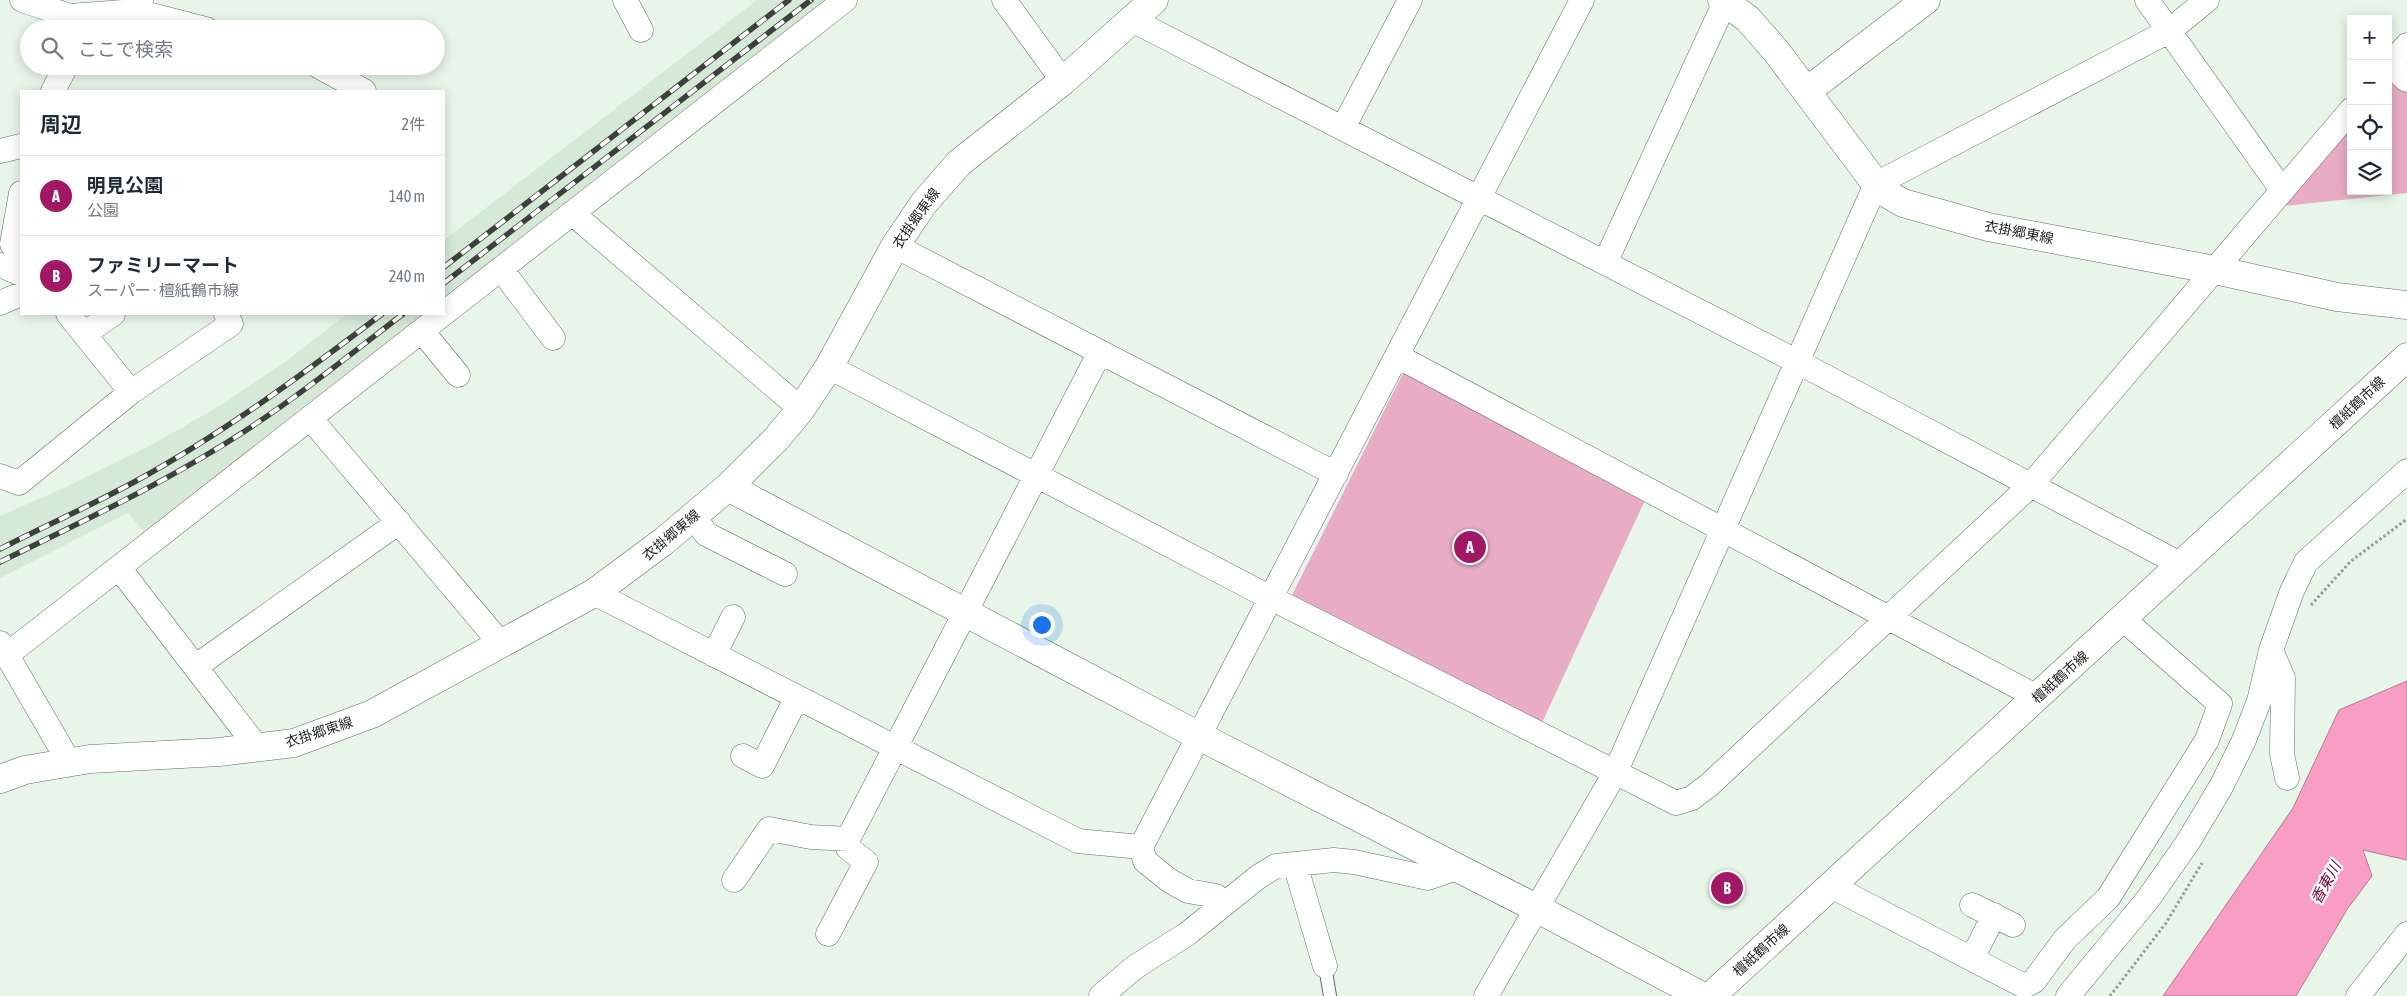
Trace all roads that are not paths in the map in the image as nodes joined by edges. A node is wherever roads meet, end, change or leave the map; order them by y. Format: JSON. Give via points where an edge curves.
{"nodes":[{"id":1,"x":22,"y":0,"type":"edge"},
{"id":2,"x":625,"y":0,"type":"edge"},
{"id":3,"x":845,"y":0,"type":"edge"},
{"id":4,"x":1004,"y":0,"type":"edge"},
{"id":5,"x":1154,"y":0,"type":"edge"},
{"id":6,"x":1410,"y":0,"type":"edge"},
{"id":7,"x":1582,"y":0,"type":"edge"},
{"id":8,"x":2148,"y":0,"type":"edge"},
{"id":9,"x":2207,"y":0,"type":"edge"},
{"id":10,"x":1728,"y":1,"type":"edge"},
{"id":11,"x":1923,"y":1,"type":"edge"},
{"id":12,"x":139,"y":6,"type":"edge"},
{"id":13,"x":1130,"y":19,"type":"junction"},
{"id":14,"x":66,"y":20,"type":"edge"},
{"id":15,"x":79,"y":20,"type":"edge"},
{"id":16,"x":180,"y":20,"type":"edge"},
{"id":17,"x":641,"y":30,"type":"dead end"},
{"id":18,"x":2170,"y":31,"type":"junction"},
{"id":19,"x":2407,"y":45,"type":"edge"},
{"id":20,"x":2395,"y":71,"type":"edge"},
{"id":21,"x":61,"y":75,"type":"edge"},
{"id":22,"x":335,"y":75,"type":"edge"},
{"id":23,"x":1063,"y":81,"type":"junction"},
{"id":24,"x":54,"y":90,"type":"edge"},
{"id":25,"x":362,"y":90,"type":"edge"},
{"id":26,"x":1807,"y":91,"type":"junction"},
{"id":27,"x":2347,"y":115,"type":"edge"},
{"id":28,"x":1343,"y":128,"type":"junction"},
{"id":29,"x":20,"y":146,"type":"edge"},
{"id":30,"x":0,"y":151,"type":"edge"},
{"id":31,"x":1876,"y":184,"type":"junction"},
{"id":32,"x":2282,"y":190,"type":"junction"},
{"id":33,"x":1479,"y":198,"type":"junction"},
{"id":34,"x":20,"y":199,"type":"edge"},
{"id":35,"x":572,"y":213,"type":"junction"},
{"id":36,"x":895,"y":246,"type":"junction"},
{"id":37,"x":20,"y":255,"type":"edge"},
{"id":38,"x":1604,"y":262,"type":"junction"},
{"id":39,"x":0,"y":265,"type":"edge"},
{"id":40,"x":501,"y":269,"type":"junction"},
{"id":41,"x":2215,"y":270,"type":"junction"},
{"id":42,"x":20,"y":274,"type":"edge"},
{"id":43,"x":20,"y":294,"type":"edge"},
{"id":44,"x":0,"y":303,"type":"edge"},
{"id":45,"x":2407,"y":305,"type":"edge"},
{"id":46,"x":445,"y":313,"type":"edge"},
{"id":47,"x":69,"y":315,"type":"edge"},
{"id":48,"x":112,"y":315,"type":"edge"},
{"id":49,"x":226,"y":315,"type":"edge"},
{"id":50,"x":442,"y":315,"type":"edge"},
{"id":51,"x":422,"y":331,"type":"junction"},
{"id":52,"x":84,"y":334,"type":"junction"},
{"id":53,"x":553,"y":338,"type":"dead end"},
{"id":54,"x":1100,"y":352,"type":"junction"},
{"id":55,"x":1397,"y":356,"type":"junction"},
{"id":56,"x":2407,"y":357,"type":"edge"},
{"id":57,"x":1796,"y":361,"type":"junction"},
{"id":58,"x":829,"y":367,"type":"junction"},
{"id":59,"x":458,"y":375,"type":"dead end"},
{"id":60,"x":131,"y":392,"type":"junction"},
{"id":61,"x":801,"y":409,"type":"junction"},
{"id":62,"x":310,"y":418,"type":"junction"},
{"id":63,"x":2407,"y":471,"type":"edge"},
{"id":64,"x":1336,"y":474,"type":"junction"},
{"id":65,"x":0,"y":476,"type":"edge"},
{"id":66,"x":1038,"y":476,"type":"junction"},
{"id":67,"x":2031,"y":485,"type":"junction"},
{"id":68,"x":728,"y":487,"type":"junction"},
{"id":69,"x":694,"y":516,"type":"junction"},
{"id":70,"x":398,"y":522,"type":"junction"},
{"id":71,"x":1722,"y":530,"type":"junction"},
{"id":72,"x":2182,"y":565,"type":"junction"},
{"id":73,"x":118,"y":568,"type":"junction"},
{"id":74,"x":785,"y":574,"type":"dead end"},
{"id":75,"x":594,"y":594,"type":"junction"},
{"id":76,"x":1271,"y":598,"type":"junction"},
{"id":77,"x":965,"y":613,"type":"junction"},
{"id":78,"x":733,"y":617,"type":"dead end"},
{"id":79,"x":1888,"y":619,"type":"junction"},
{"id":80,"x":2123,"y":619,"type":"junction"},
{"id":81,"x":502,"y":645,"type":"junction"},
{"id":82,"x":4,"y":649,"type":"edge"},
{"id":83,"x":2271,"y":650,"type":"junction"},
{"id":84,"x":714,"y":655,"type":"junction"},
{"id":85,"x":195,"y":667,"type":"junction"},
{"id":86,"x":797,"y":697,"type":"junction"},
{"id":87,"x":2037,"y":698,"type":"junction"},
{"id":88,"x":1199,"y":736,"type":"junction"},
{"id":89,"x":257,"y":747,"type":"junction"},
{"id":90,"x":895,"y":747,"type":"junction"},
{"id":91,"x":743,"y":756,"type":"dead end"},
{"id":92,"x":68,"y":762,"type":"junction"},
{"id":93,"x":1615,"y":773,"type":"junction"},
{"id":94,"x":2287,"y":778,"type":"dead end"},
{"id":95,"x":0,"y":779,"type":"edge"},
{"id":96,"x":848,"y":838,"type":"junction"},
{"id":97,"x":1141,"y":847,"type":"junction"},
{"id":98,"x":1295,"y":864,"type":"junction"},
{"id":99,"x":1457,"y":868,"type":"junction"},
{"id":100,"x":734,"y":880,"type":"dead end"},
{"id":101,"x":1831,"y":886,"type":"junction"},
{"id":102,"x":1224,"y":903,"type":"junction"},
{"id":103,"x":1972,"y":905,"type":"dead end"},
{"id":104,"x":1538,"y":909,"type":"junction"},
{"id":105,"x":2407,"y":915,"type":"edge"},
{"id":106,"x":828,"y":934,"type":"dead end"},
{"id":107,"x":2400,"y":942,"type":"edge"},
{"id":108,"x":1972,"y":959,"type":"junction"},
{"id":109,"x":1325,"y":966,"type":"joint"},
{"id":110,"x":1101,"y":996,"type":"edge"},
{"id":111,"x":1330,"y":996,"type":"edge"},
{"id":112,"x":1486,"y":996,"type":"edge"},
{"id":113,"x":1702,"y":996,"type":"edge"},
{"id":114,"x":1711,"y":996,"type":"edge"},
{"id":115,"x":2068,"y":996,"type":"edge"},
{"id":116,"x":2358,"y":996,"type":"edge"}],
"edges":[{"from":1,"to":14,"type":"street"},
{"from":2,"to":17,"type":"street"},
{"from":3,"to":35,"type":"street"},
{"from":4,"to":23,"type":"street"},
{"from":5,"to":13,"type":"main road","name":"衣掛郷東線"},
{"from":6,"to":28,"type":"street"},
{"from":7,"to":33,"type":"street"},
{"from":8,"to":18,"type":"street"},
{"from":9,"to":18,"type":"street"},
{"from":10,"to":26,"type":"main road","name":"衣掛郷東線","via":[[1748,19]]},
{"from":10,"to":38,"type":"street"},
{"from":11,"to":26,"type":"main road"},
{"from":12,"to":15,"type":"street"},
{"from":12,"to":16,"type":"street"},
{"from":13,"to":23,"type":"main road","name":"衣掛郷東線"},
{"from":13,"to":28,"type":"street"},
{"from":18,"to":31,"type":"street"},
{"from":18,"to":32,"type":"street"},
{"from":19,"to":20,"type":"street"},
{"from":21,"to":24,"type":"street"},
{"from":22,"to":25,"type":"street"},
{"from":23,"to":36,"type":"main road","name":"衣掛郷東線","via":[[959,163],[924,203]]},
{"from":26,"to":31,"type":"main road","name":"衣掛郷東線"},
{"from":27,"to":32,"type":"street"},
{"from":28,"to":33,"type":"street"},
{"from":29,"to":30,"type":"street"},
{"from":31,"to":41,"type":"main road","name":"衣掛郷東線","via":[[1903,203],[1988,227]]},
{"from":31,"to":57,"type":"street"},
{"from":32,"to":41,"type":"street"},
{"from":33,"to":38,"type":"street"},
{"from":33,"to":55,"type":"street"},
{"from":34,"to":37,"type":"street","via":[[12,244]]},
{"from":35,"to":40,"type":"street"},
{"from":35,"to":61,"type":"street"},
{"from":36,"to":54,"type":"street"},
{"from":36,"to":58,"type":"main road","name":"衣掛郷東線"},
{"from":38,"to":57,"type":"street"},
{"from":39,"to":42,"type":"street"},
{"from":40,"to":46,"type":"street"},
{"from":40,"to":53,"type":"street"},
{"from":41,"to":45,"type":"main road","name":"衣掛郷東線","via":[[2337,297]]},
{"from":41,"to":67,"type":"street"},
{"from":43,"to":44,"type":"street"},
{"from":47,"to":52,"type":"street"},
{"from":48,"to":52,"type":"street"},
{"from":49,"to":60,"type":"street","via":[[231,324]]},
{"from":50,"to":51,"type":"street"},
{"from":51,"to":59,"type":"street"},
{"from":51,"to":62,"type":"street"},
{"from":52,"to":60,"type":"street"},
{"from":54,"to":64,"type":"street"},
{"from":54,"to":66,"type":"street"},
{"from":55,"to":64,"type":"street"},
{"from":55,"to":71,"type":"street"},
{"from":56,"to":72,"type":"main road","name":"檀紙鶴市線"},
{"from":57,"to":67,"type":"street"},
{"from":57,"to":71,"type":"street"},
{"from":58,"to":61,"type":"main road","name":"衣掛郷東線"},
{"from":58,"to":66,"type":"street"},
{"from":60,"to":65,"type":"street","via":[[19,483]]},
{"from":61,"to":68,"type":"main road","name":"衣掛郷東線"},
{"from":62,"to":70,"type":"street"},
{"from":62,"to":73,"type":"street"},
{"from":63,"to":83,"type":"street","via":[[2306,562]]},
{"from":64,"to":76,"type":"street"},
{"from":66,"to":76,"type":"street"},
{"from":66,"to":77,"type":"street"},
{"from":67,"to":72,"type":"street"},
{"from":67,"to":79,"type":"street"},
{"from":68,"to":69,"type":"main road","name":"衣掛郷東線"},
{"from":68,"to":77,"type":"main road"},
{"from":69,"to":74,"type":"street","via":[[706,534]]},
{"from":69,"to":75,"type":"main road","name":"衣掛郷東線","via":[[642,560]]},
{"from":70,"to":81,"type":"street"},
{"from":70,"to":85,"type":"street"},
{"from":71,"to":79,"type":"street"},
{"from":71,"to":93,"type":"street"},
{"from":72,"to":80,"type":"main road","name":"檀紙鶴市線"},
{"from":73,"to":82,"type":"street"},
{"from":73,"to":85,"type":"street"},
{"from":75,"to":81,"type":"main road","name":"衣掛郷東線"},
{"from":75,"to":84,"type":"street"},
{"from":76,"to":88,"type":"street"},
{"from":76,"to":93,"type":"street"},
{"from":77,"to":88,"type":"main road"},
{"from":77,"to":90,"type":"street"},
{"from":78,"to":84,"type":"street"},
{"from":79,"to":87,"type":"street"},
{"from":79,"to":93,"type":"street","via":[[1692,798],[1676,804]]},
{"from":80,"to":87,"type":"main road","name":"檀紙鶴市線"},
{"from":80,"to":108,"type":"street","via":[[2220,704],[2207,740],[2108,898],[2065,939],[2034,980],[2024,986]]},
{"from":81,"to":89,"type":"main road","name":"衣掛郷東線","via":[[372,714],[337,729],[294,743]]},
{"from":82,"to":92,"type":"street"},
{"from":83,"to":94,"type":"street","via":[[2283,678],[2282,754]]},
{"from":83,"to":115,"type":"street","via":[[2256,709],[2217,793],[2148,899]]},
{"from":84,"to":86,"type":"street"},
{"from":85,"to":89,"type":"street"},
{"from":86,"to":90,"type":"street"},
{"from":86,"to":91,"type":"street","via":[[762,766]]},
{"from":87,"to":101,"type":"main road","name":"檀紙鶴市線"},
{"from":88,"to":97,"type":"street"},
{"from":88,"to":99,"type":"main road"},
{"from":89,"to":92,"type":"main road","name":"衣掛郷東線"},
{"from":90,"to":96,"type":"street"},
{"from":90,"to":97,"type":"street","via":[[1078,841]]},
{"from":92,"to":95,"type":"main road","name":"衣掛郷東線"},
{"from":93,"to":104,"type":"street"},
{"from":96,"to":100,"type":"street","via":[[812,837],[769,830]]},
{"from":96,"to":106,"type":"street","via":[[848,848],[866,862]]},
{"from":97,"to":102,"type":"street","via":[[1144,861],[1170,881],[1188,890],[1216,896]]},
{"from":98,"to":99,"type":"street","via":[[1334,860],[1354,862],[1428,878]]},
{"from":98,"to":102,"type":"street","via":[[1276,866]]},
{"from":98,"to":109,"type":"street"},
{"from":99,"to":104,"type":"main road"},
{"from":101,"to":108,"type":"street"},
{"from":101,"to":114,"type":"main road","name":"檀紙鶴市線"},
{"from":102,"to":110,"type":"street"},
{"from":103,"to":108,"type":"street","via":[[2003,920]]},
{"from":104,"to":112,"type":"street"},
{"from":104,"to":113,"type":"main road"},
{"from":105,"to":107,"type":"street"},
{"from":107,"to":116,"type":"street"},
{"from":109,"to":111,"type":"lane"}]}
